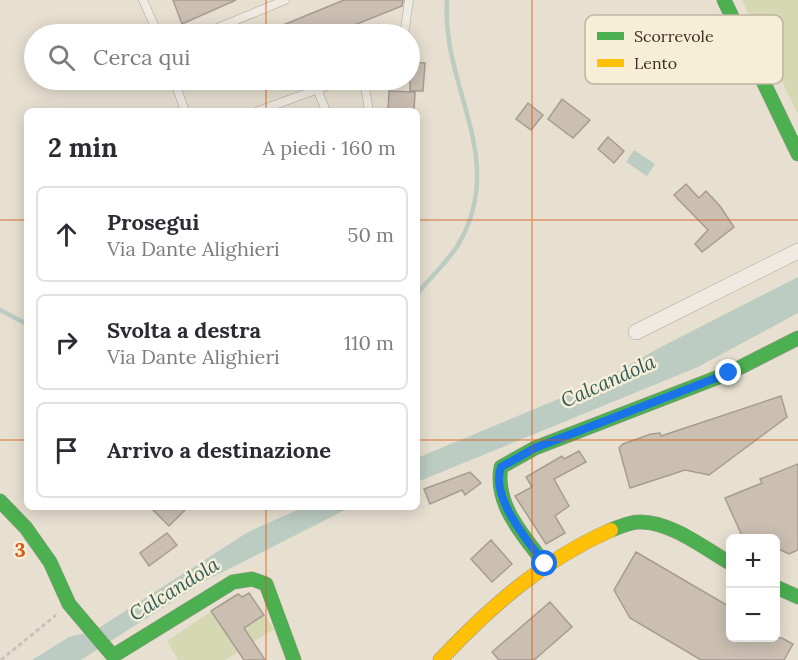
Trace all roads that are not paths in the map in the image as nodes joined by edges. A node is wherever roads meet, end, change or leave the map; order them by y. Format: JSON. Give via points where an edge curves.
{"nodes":[{"id":1,"x":143,"y":0,"type":"edge"},
{"id":2,"x":285,"y":0,"type":"edge"},
{"id":3,"x":409,"y":0,"type":"edge"},
{"id":4,"x":724,"y":0,"type":"edge"},
{"id":5,"x":731,"y":15,"type":"edge"},
{"id":6,"x":154,"y":24,"type":"edge"},
{"id":7,"x":227,"y":24,"type":"edge"},
{"id":8,"x":406,"y":24,"type":"edge"},
{"id":9,"x":764,"y":84,"type":"edge"},
{"id":10,"x":178,"y":90,"type":"edge"},
{"id":11,"x":314,"y":90,"type":"edge"},
{"id":12,"x":317,"y":90,"type":"edge"},
{"id":13,"x":366,"y":90,"type":"edge"},
{"id":14,"x":184,"y":108,"type":"edge"},
{"id":15,"x":266,"y":108,"type":"edge"},
{"id":16,"x":325,"y":108,"type":"edge"},
{"id":17,"x":369,"y":108,"type":"edge"},
{"id":18,"x":798,"y":154,"type":"edge"},
{"id":19,"x":798,"y":251,"type":"edge"},
{"id":20,"x":636,"y":332,"type":"dead end"},
{"id":21,"x":798,"y":338,"type":"edge"},
{"id":22,"x":0,"y":501,"type":"edge"},
{"id":23,"x":726,"y":561,"type":"edge"},
{"id":24,"x":545,"y":564,"type":"junction"},
{"id":25,"x":780,"y":588,"type":"edge"},
{"id":26,"x":798,"y":597,"type":"edge"},
{"id":27,"x":294,"y":660,"type":"edge"},
{"id":28,"x":440,"y":660,"type":"edge"}],
"edges":[{"from":1,"to":6,"type":"lane"},
{"from":2,"to":7,"type":"lane"},
{"from":3,"to":8,"type":"lane"},
{"from":4,"to":5,"type":"street"},
{"from":9,"to":18,"type":"street"},
{"from":10,"to":14,"type":"lane"},
{"from":11,"to":15,"type":"lane"},
{"from":12,"to":16,"type":"lane"},
{"from":13,"to":17,"type":"lane"},
{"from":19,"to":20,"type":"street"},
{"from":21,"to":24,"type":"street","via":[[729,373],[535,448],[501,467],[496,478],[501,494],[523,537]]},
{"from":22,"to":27,"type":"street","via":[[26,528],[50,562],[71,607],[110,652],[233,582],[252,579],[266,584]]},
{"from":23,"to":24,"type":"street","via":[[642,521],[584,541]]},
{"from":24,"to":28,"type":"street","via":[[467,631]]},
{"from":25,"to":26,"type":"street"}]}
